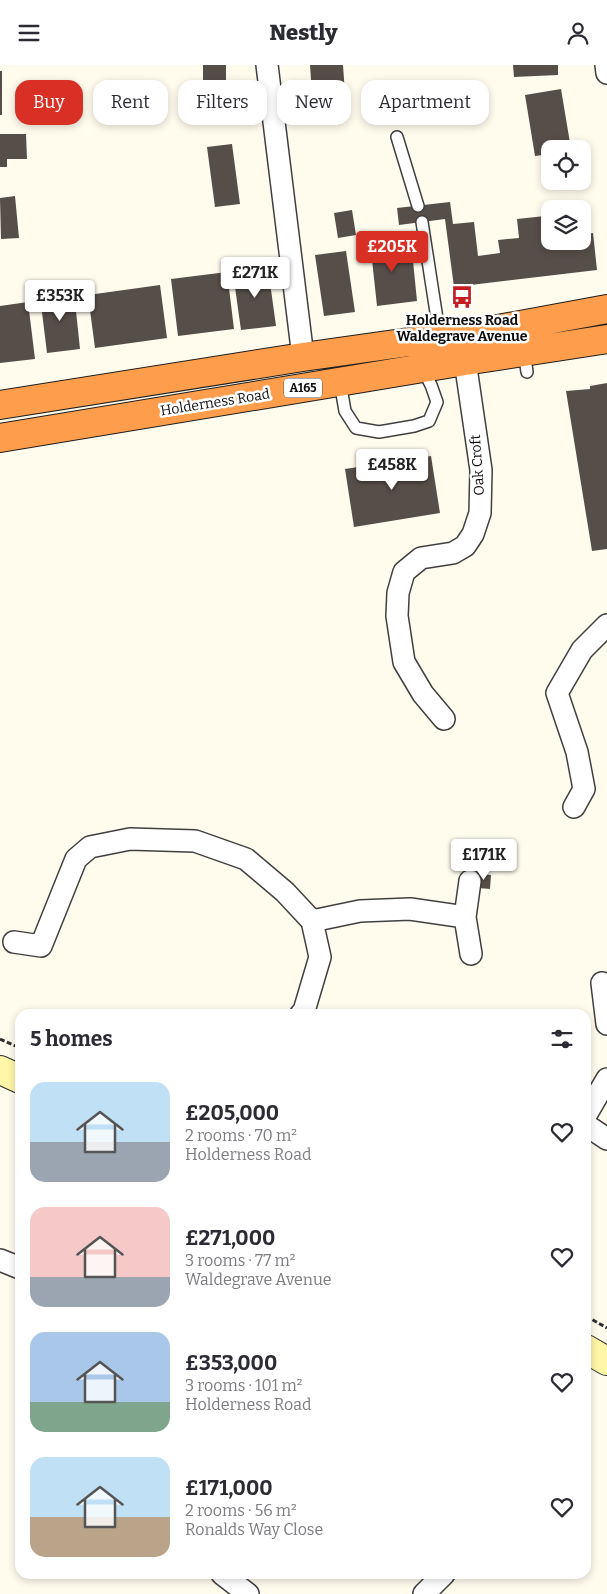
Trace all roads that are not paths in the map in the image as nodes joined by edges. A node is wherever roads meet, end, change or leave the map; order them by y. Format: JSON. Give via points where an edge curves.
{"nodes":[{"id":1,"x":267,"y":65,"type":"edge"},
{"id":2,"x":606,"y":65,"type":"edge"},
{"id":3,"x":607,"y":73,"type":"edge"},
{"id":4,"x":397,"y":137,"type":"dead end"},
{"id":5,"x":418,"y":205,"type":"dead end"},
{"id":6,"x":422,"y":222,"type":"dead end"},
{"id":7,"x":607,"y":309,"type":"edge"},
{"id":8,"x":440,"y":338,"type":"junction"},
{"id":9,"x":607,"y":339,"type":"edge"},
{"id":10,"x":304,"y":357,"type":"junction"},
{"id":11,"x":465,"y":361,"type":"junction"},
{"id":12,"x":422,"y":368,"type":"junction"},
{"id":13,"x":340,"y":382,"type":"junction"},
{"id":14,"x":0,"y":405,"type":"edge"},
{"id":15,"x":0,"y":438,"type":"edge"},
{"id":16,"x":607,"y":625,"type":"edge"},
{"id":17,"x":446,"y":722,"type":"dead end"},
{"id":18,"x":574,"y":807,"type":"dead end"},
{"id":19,"x":470,"y":881,"type":"dead end"},
{"id":20,"x":465,"y":917,"type":"junction"},
{"id":21,"x":312,"y":921,"type":"junction"},
{"id":22,"x":14,"y":942,"type":"dead end"},
{"id":23,"x":471,"y":954,"type":"dead end"},
{"id":24,"x":598,"y":997,"type":"dead end"},
{"id":25,"x":305,"y":1009,"type":"edge"},
{"id":26,"x":607,"y":1024,"type":"edge"},
{"id":27,"x":0,"y":1070,"type":"edge"},
{"id":28,"x":15,"y":1077,"type":"edge"},
{"id":29,"x":607,"y":1079,"type":"edge"},
{"id":30,"x":591,"y":1106,"type":"edge"},
{"id":31,"x":591,"y":1128,"type":"edge"},
{"id":32,"x":607,"y":1139,"type":"edge"},
{"id":33,"x":0,"y":1260,"type":"edge"},
{"id":34,"x":15,"y":1266,"type":"edge"},
{"id":35,"x":591,"y":1352,"type":"edge"},
{"id":36,"x":607,"y":1361,"type":"edge"},
{"id":37,"x":228,"y":1579,"type":"edge"},
{"id":38,"x":439,"y":1579,"type":"edge"},
{"id":39,"x":248,"y":1594,"type":"edge"},
{"id":40,"x":424,"y":1594,"type":"edge"}],
"edges":[{"from":1,"to":10,"type":"street"},
{"from":2,"to":3,"type":"street"},
{"from":4,"to":5,"type":"lane"},
{"from":6,"to":8,"type":"lane"},
{"from":7,"to":8,"type":"highway","number":"A165"},
{"from":8,"to":10,"type":"highway","number":"A165"},
{"from":9,"to":11,"type":"highway","name":"Holderness Road","number":"A165","via":[[526,362]]},
{"from":10,"to":14,"type":"highway","number":"A165"},
{"from":11,"to":12,"type":"highway","name":"Holderness Road","number":"A165"},
{"from":11,"to":17,"type":"street","name":"Oak Croft","via":[[481,470],[480,513],[465,546],[453,553],[421,558],[404,572],[398,593],[397,615],[404,662]]},
{"from":12,"to":13,"type":"highway","name":"Holderness Road","number":"A165"},
{"from":12,"to":13,"type":"lane","via":[[436,402],[428,421],[379,432],[356,428],[345,411]]},
{"from":13,"to":15,"type":"highway","name":"Holderness Road","number":"A165"},
{"from":16,"to":18,"type":"street","via":[[582,650],[557,693],[577,752],[584,789]]},
{"from":19,"to":20,"type":"street"},
{"from":20,"to":21,"type":"street","via":[[410,909],[360,911]]},
{"from":20,"to":23,"type":"street"},
{"from":21,"to":22,"type":"street","via":[[285,892],[246,859],[195,841],[130,839],[90,847],[76,859],[41,946]]},
{"from":21,"to":25,"type":"street","via":[[320,957]]},
{"from":24,"to":26,"type":"street"},
{"from":27,"to":28,"type":"street"},
{"from":29,"to":30,"type":"street"},
{"from":31,"to":32,"type":"street"},
{"from":33,"to":34,"type":"street"},
{"from":35,"to":36,"type":"street"},
{"from":37,"to":39,"type":"street"},
{"from":38,"to":40,"type":"street"}]}
